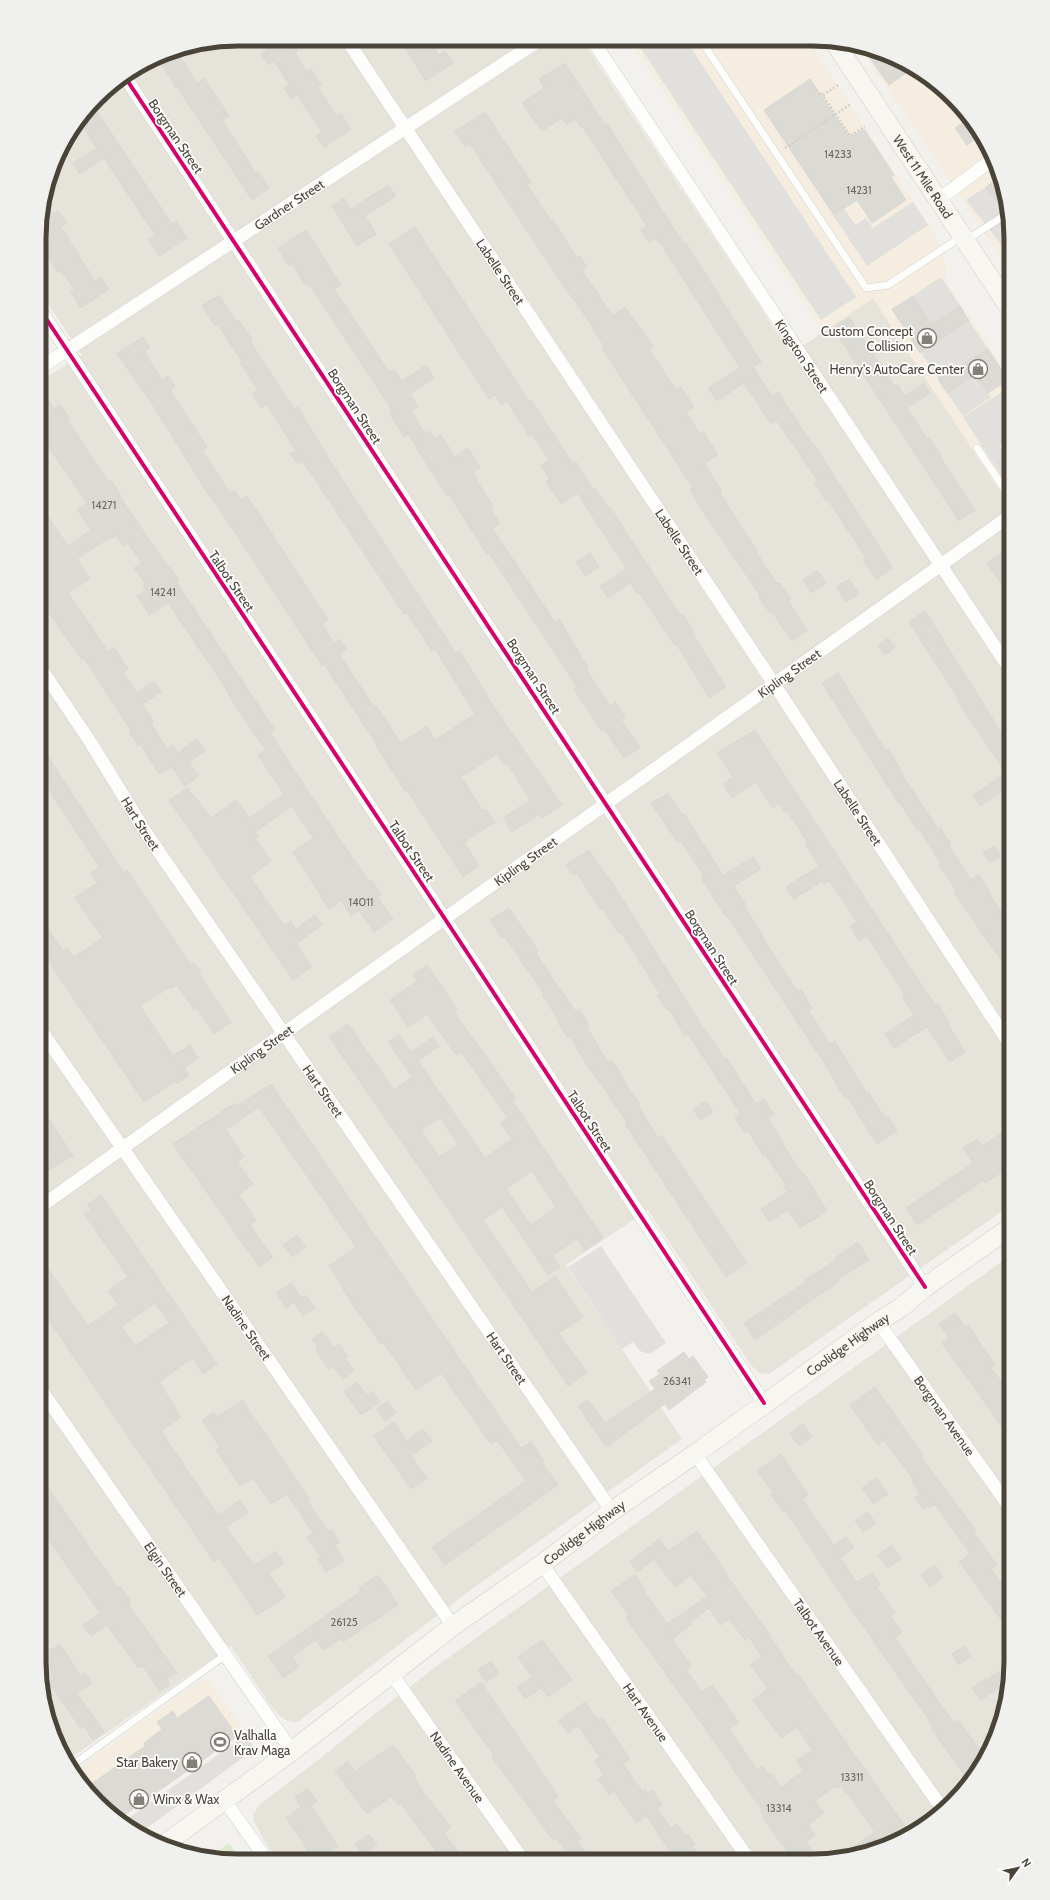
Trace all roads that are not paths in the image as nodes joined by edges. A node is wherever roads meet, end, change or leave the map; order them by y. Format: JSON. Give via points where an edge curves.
{"nodes":[{"id":1,"x":351,"y":46,"type":"edge"},
{"id":2,"x":530,"y":46,"type":"edge"},
{"id":3,"x":596,"y":46,"type":"edge"},
{"id":4,"x":705,"y":46,"type":"edge"},
{"id":5,"x":842,"y":49,"type":"edge"},
{"id":6,"x":128,"y":81,"type":"edge"},
{"id":7,"x":406,"y":128,"type":"junction"},
{"id":8,"x":989,"y":163,"type":"edge"},
{"id":9,"x":938,"y":200,"type":"junction"},
{"id":10,"x":1003,"y":216,"type":"edge"},
{"id":11,"x":964,"y":238,"type":"junction"},
{"id":12,"x":235,"y":241,"type":"junction"},
{"id":13,"x":1004,"y":299,"type":"edge"},
{"id":14,"x":46,"y":319,"type":"edge"},
{"id":15,"x":67,"y":351,"type":"junction"},
{"id":16,"x":46,"y":364,"type":"edge"},
{"id":17,"x":977,"y":448,"type":"dead end"},
{"id":18,"x":1004,"y":489,"type":"edge"},
{"id":19,"x":1004,"y":520,"type":"edge"},
{"id":20,"x":941,"y":565,"type":"junction"},
{"id":21,"x":1004,"y":660,"type":"edge"},
{"id":22,"x":46,"y":676,"type":"edge"},
{"id":23,"x":774,"y":684,"type":"junction"},
{"id":24,"x":606,"y":804,"type":"junction"},
{"id":25,"x":445,"y":919,"type":"junction"},
{"id":26,"x":284,"y":1033,"type":"junction"},
{"id":27,"x":1004,"y":1035,"type":"edge"},
{"id":28,"x":46,"y":1038,"type":"edge"},
{"id":29,"x":122,"y":1148,"type":"junction"},
{"id":30,"x":46,"y":1204,"type":"edge"},
{"id":31,"x":1004,"y":1232,"type":"edge"},
{"id":32,"x":925,"y":1287,"type":"junction"},
{"id":33,"x":878,"y":1322,"type":"junction"},
{"id":34,"x":46,"y":1397,"type":"edge"},
{"id":35,"x":764,"y":1403,"type":"junction"},
{"id":36,"x":695,"y":1454,"type":"junction"},
{"id":37,"x":1004,"y":1499,"type":"edge"},
{"id":38,"x":612,"y":1511,"type":"junction"},
{"id":39,"x":542,"y":1564,"type":"junction"},
{"id":40,"x":453,"y":1626,"type":"junction"},
{"id":41,"x":224,"y":1656,"type":"junction"},
{"id":42,"x":391,"y":1673,"type":"junction"},
{"id":43,"x":292,"y":1752,"type":"junction"},
{"id":44,"x":75,"y":1763,"type":"edge"},
{"id":45,"x":225,"y":1801,"type":"junction"},
{"id":46,"x":940,"y":1805,"type":"edge"},
{"id":47,"x":169,"y":1841,"type":"edge"},
{"id":48,"x":262,"y":1854,"type":"edge"},
{"id":49,"x":519,"y":1854,"type":"edge"},
{"id":50,"x":745,"y":1854,"type":"edge"}],
"edges":[{"from":1,"to":7,"type":"street","name":"Labelle Street"},
{"from":2,"to":7,"type":"street","name":"Gardner Street"},
{"from":3,"to":20,"type":"street","name":"Kingston Street"},
{"from":4,"to":11,"type":"lane","via":[[866,288],[888,285]]},
{"from":5,"to":9,"type":"main road","name":"West 11 Mile Road"},
{"from":6,"to":12,"type":"street","name":"Borgman Street"},
{"from":7,"to":12,"type":"street","name":"Gardner Street"},
{"from":7,"to":23,"type":"street","name":"Labelle Street"},
{"from":8,"to":9,"type":"street"},
{"from":9,"to":11,"type":"main road","name":"West 11 Mile Road"},
{"from":10,"to":11,"type":"lane"},
{"from":11,"to":13,"type":"main road","name":"West 11 Mile Road"},
{"from":12,"to":15,"type":"street","name":"Gardner Street"},
{"from":12,"to":24,"type":"street","name":"Borgman Street"},
{"from":14,"to":15,"type":"street","name":"Talbot Street"},
{"from":15,"to":16,"type":"street","name":"Gardner Street"},
{"from":15,"to":25,"type":"street","name":"Talbot Street"},
{"from":17,"to":18,"type":"lane"},
{"from":19,"to":20,"type":"street","name":"Kipling Street"},
{"from":20,"to":21,"type":"street","name":"Kingston Street"},
{"from":20,"to":23,"type":"street","name":"Kipling Street"},
{"from":22,"to":26,"type":"street","name":"Hart Street","via":[[91,743],[132,812]]},
{"from":23,"to":24,"type":"street","name":"Kipling Street"},
{"from":23,"to":27,"type":"street","name":"Labelle Street"},
{"from":24,"to":25,"type":"street","name":"Kipling Street"},
{"from":24,"to":32,"type":"street","name":"Borgman Street"},
{"from":25,"to":26,"type":"street","name":"Kipling Street"},
{"from":25,"to":35,"type":"street","name":"Talbot Street"},
{"from":26,"to":29,"type":"street","name":"Kipling Street"},
{"from":26,"to":38,"type":"street","name":"Hart Street"},
{"from":28,"to":29,"type":"street","name":"Nadine Street"},
{"from":29,"to":30,"type":"street","name":"Kipling Street"},
{"from":29,"to":40,"type":"street","name":"Nadine Street"},
{"from":31,"to":32,"type":"main road","name":"Coolidge Highway"},
{"from":32,"to":33,"type":"main road","name":"Coolidge Highway","via":[[902,1307]]},
{"from":33,"to":35,"type":"main road","name":"Coolidge Highway"},
{"from":33,"to":37,"type":"street","name":"Borgman Avenue"},
{"from":34,"to":41,"type":"street","name":"Elgin Street"},
{"from":35,"to":36,"type":"main road","name":"Coolidge Highway"},
{"from":36,"to":38,"type":"main road","name":"Coolidge Highway"},
{"from":36,"to":46,"type":"street","name":"Talbot Avenue"},
{"from":38,"to":39,"type":"main road","name":"Coolidge Highway"},
{"from":39,"to":40,"type":"main road","name":"Coolidge Highway"},
{"from":39,"to":50,"type":"street","name":"Hart Avenue"},
{"from":40,"to":42,"type":"main road","name":"Coolidge Highway"},
{"from":41,"to":43,"type":"street","name":"Elgin Street"},
{"from":41,"to":44,"type":"lane"},
{"from":42,"to":43,"type":"main road","name":"Coolidge Highway"},
{"from":42,"to":49,"type":"street","name":"Nadine Avenue"},
{"from":43,"to":45,"type":"main road","name":"Coolidge Highway"},
{"from":45,"to":47,"type":"main road","name":"Coolidge Highway"},
{"from":45,"to":48,"type":"street"}]}
